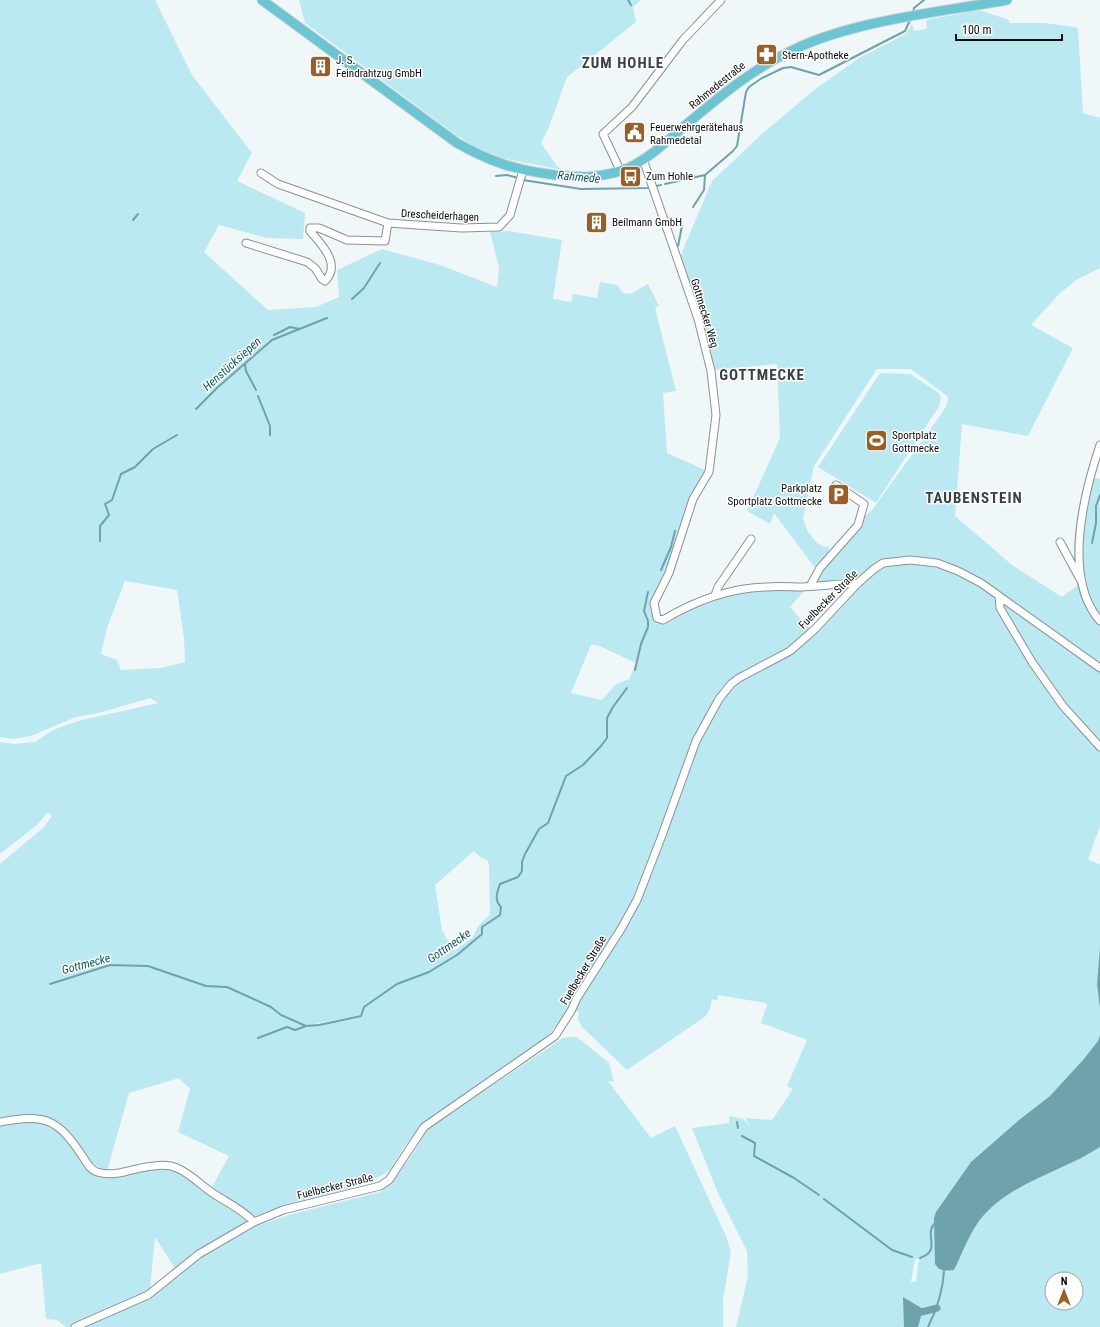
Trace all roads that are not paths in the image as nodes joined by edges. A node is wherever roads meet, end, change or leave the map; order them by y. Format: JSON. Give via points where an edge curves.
{"nodes":[{"id":1,"x":262,"y":0,"type":"edge"},
{"id":2,"x":721,"y":0,"type":"edge"},
{"id":3,"x":1006,"y":0,"type":"edge"},
{"id":4,"x":643,"y":159,"type":"junction"},
{"id":5,"x":620,"y":170,"type":"junction"},
{"id":6,"x":261,"y":173,"type":"dead end"},
{"id":7,"x":522,"y":173,"type":"junction"},
{"id":8,"x":388,"y":223,"type":"junction"},
{"id":9,"x":246,"y":243,"type":"dead end"},
{"id":10,"x":1100,"y":445,"type":"edge"},
{"id":11,"x":836,"y":485,"type":"dead end"},
{"id":12,"x":751,"y":538,"type":"dead end"},
{"id":13,"x":1060,"y":542,"type":"dead end"},
{"id":14,"x":1081,"y":580,"type":"junction"},
{"id":15,"x":858,"y":583,"type":"junction"},
{"id":16,"x":810,"y":586,"type":"junction"},
{"id":17,"x":715,"y":595,"type":"junction"},
{"id":18,"x":999,"y":596,"type":"junction"},
{"id":19,"x":1100,"y":621,"type":"edge"},
{"id":20,"x":1100,"y":668,"type":"edge"},
{"id":21,"x":1100,"y":747,"type":"edge"},
{"id":22,"x":0,"y":1122,"type":"edge"},
{"id":23,"x":254,"y":1222,"type":"junction"},
{"id":24,"x":75,"y":1327,"type":"edge"}],
"edges":[{"from":1,"to":7,"type":"main road","name":"Rahmedestraße","via":[[457,144]]},
{"from":2,"to":5,"type":"street","via":[[683,40],[632,106],[603,134]]},
{"from":3,"to":4,"type":"main road","name":"Rahmedestraße","via":[[906,18],[798,47],[756,69]]},
{"from":4,"to":5,"type":"main road","name":"Rahmedestraße"},
{"from":4,"to":17,"type":"street","name":"Gottmecker Weg","via":[[698,319],[711,370],[716,415],[709,472],[693,499],[669,573],[654,602],[657,618],[663,620],[690,604]]},
{"from":5,"to":7,"type":"main road","name":"Rahmedestraße","via":[[598,176],[573,178]]},
{"from":6,"to":8,"type":"street","name":"Drescheiderhagen","via":[[278,184]]},
{"from":7,"to":8,"type":"street","name":"Drescheiderhagen","via":[[510,215],[499,227],[461,228]]},
{"from":8,"to":9,"type":"street","name":"Drescheiderhagen","via":[[385,241],[352,241],[318,228],[310,228],[330,258],[332,268],[325,281],[307,262]]},
{"from":10,"to":14,"type":"street","via":[[1084,503],[1079,535]]},
{"from":11,"to":16,"type":"street","via":[[864,504],[858,525],[820,568]]},
{"from":12,"to":17,"type":"street","via":[[718,586]]},
{"from":13,"to":14,"type":"street"},
{"from":14,"to":19,"type":"street"},
{"from":15,"to":16,"type":"street","name":"Gottmecker Weg"},
{"from":15,"to":18,"type":"street","name":"Fuelbecker Straße","via":[[883,563],[896,560],[924,561],[958,570]]},
{"from":15,"to":23,"type":"street","name":"Fuelbecker Straße","via":[[815,630],[790,651],[739,678],[719,699],[696,741],[637,900],[555,1036],[424,1127],[389,1180],[380,1186],[283,1210]]},
{"from":16,"to":17,"type":"street","name":"Gottmecker Weg","via":[[765,586]]},
{"from":18,"to":20,"type":"street","name":"Fuelbecker Straße"},
{"from":18,"to":21,"type":"street","via":[[1000,608],[1032,662],[1062,706]]},
{"from":22,"to":23,"type":"street","via":[[33,1118],[57,1125],[70,1137],[92,1170],[98,1172],[117,1175],[152,1166],[178,1168],[248,1215]]},
{"from":23,"to":24,"type":"street","name":"Fuelbecker Straße","via":[[199,1254],[148,1295]]}]}
